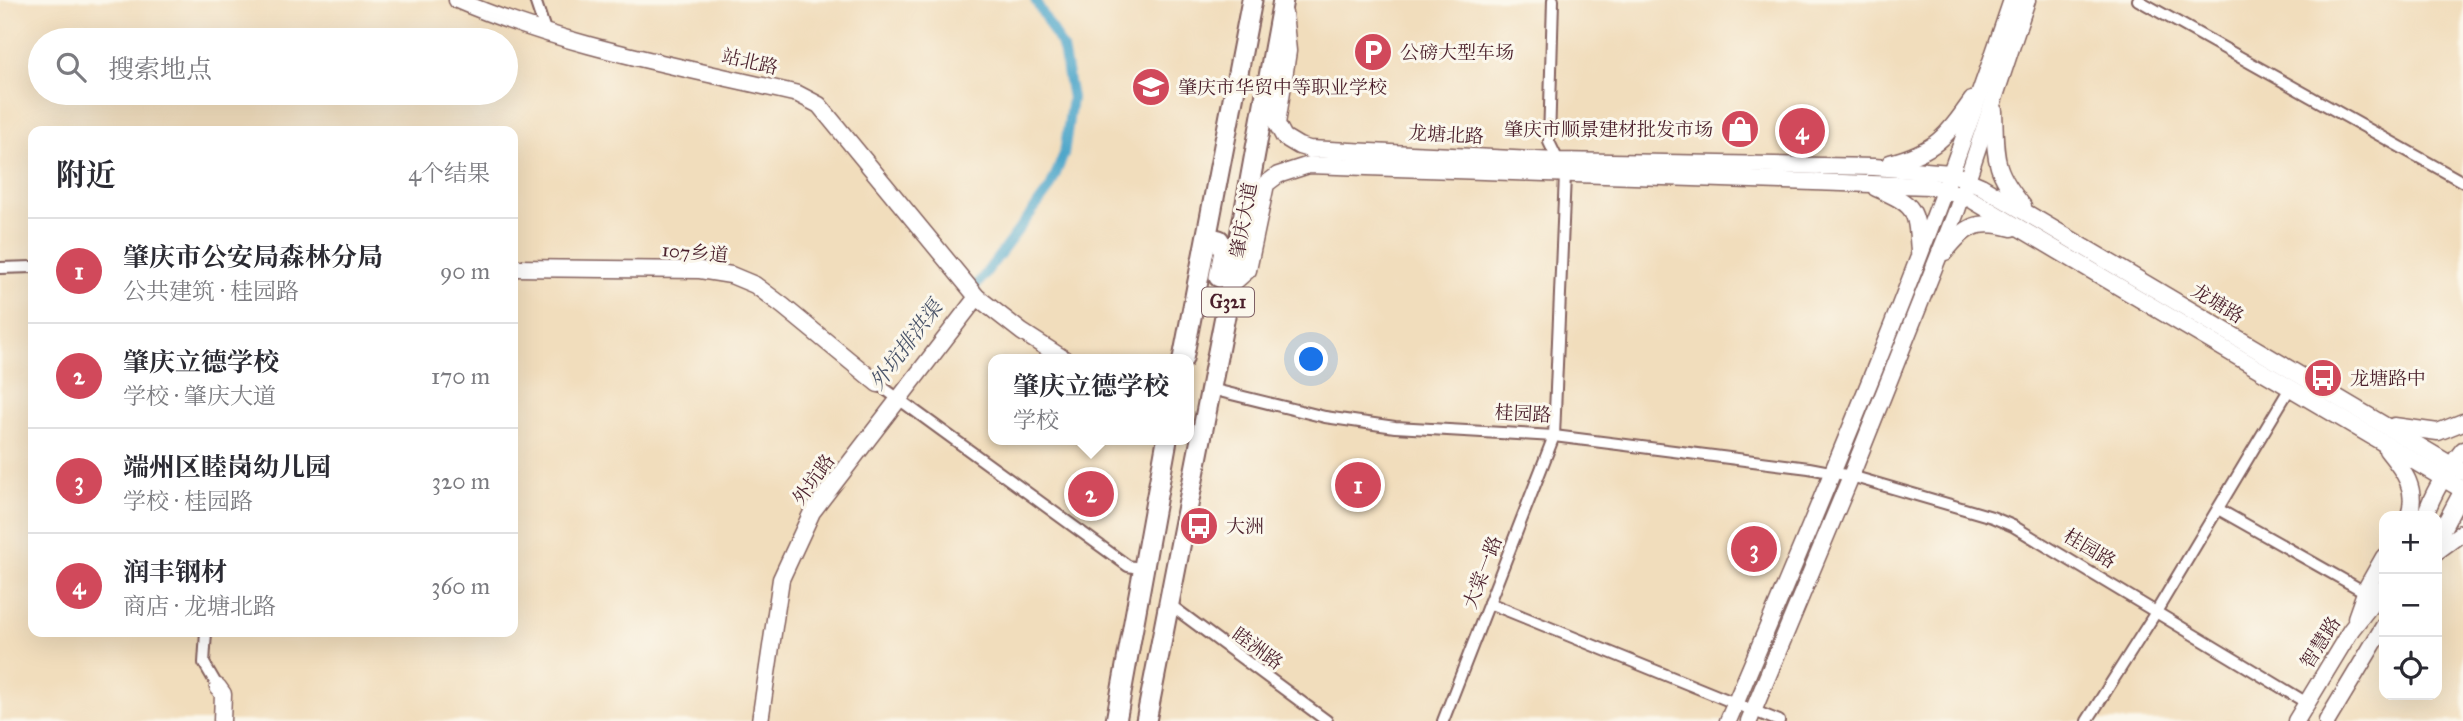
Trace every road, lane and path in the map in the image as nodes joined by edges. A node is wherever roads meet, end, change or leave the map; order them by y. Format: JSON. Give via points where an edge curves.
{"nodes":[{"id":1,"x":457,"y":0,"type":"edge"},
{"id":2,"x":535,"y":0,"type":"edge"},
{"id":3,"x":1253,"y":0,"type":"edge"},
{"id":4,"x":1283,"y":0,"type":"edge"},
{"id":5,"x":1553,"y":0,"type":"edge"},
{"id":6,"x":2012,"y":0,"type":"edge"},
{"id":7,"x":2027,"y":0,"type":"edge"},
{"id":8,"x":2138,"y":0,"type":"edge"},
{"id":9,"x":546,"y":33,"type":"junction"},
{"id":10,"x":1989,"y":90,"type":"junction"},
{"id":11,"x":1266,"y":93,"type":"junction"},
{"id":12,"x":1309,"y":157,"type":"junction"},
{"id":13,"x":1874,"y":167,"type":"junction"},
{"id":14,"x":1561,"y":168,"type":"junction"},
{"id":15,"x":1951,"y":173,"type":"junction"},
{"id":16,"x":1968,"y":179,"type":"junction"},
{"id":17,"x":2463,"y":182,"type":"edge"},
{"id":18,"x":1868,"y":184,"type":"junction"},
{"id":19,"x":1945,"y":190,"type":"junction"},
{"id":20,"x":1963,"y":195,"type":"junction"},
{"id":21,"x":2029,"y":224,"type":"junction"},
{"id":22,"x":1207,"y":236,"type":"junction"},
{"id":23,"x":1927,"y":262,"type":"junction"},
{"id":24,"x":28,"y":267,"type":"edge"},
{"id":25,"x":0,"y":268,"type":"edge"},
{"id":26,"x":518,"y":268,"type":"edge"},
{"id":27,"x":1231,"y":285,"type":"junction"},
{"id":28,"x":977,"y":297,"type":"junction"},
{"id":29,"x":1218,"y":353,"type":"junction"},
{"id":30,"x":1056,"y":354,"type":"edge"},
{"id":31,"x":1184,"y":354,"type":"edge"},
{"id":32,"x":878,"y":384,"type":"joint"},
{"id":33,"x":2290,"y":388,"type":"junction"},
{"id":34,"x":1211,"y":389,"type":"junction"},
{"id":35,"x":899,"y":399,"type":"junction"},
{"id":36,"x":2463,"y":422,"type":"edge"},
{"id":37,"x":2380,"y":424,"type":"junction"},
{"id":38,"x":1554,"y":436,"type":"junction"},
{"id":39,"x":2379,"y":440,"type":"junction"},
{"id":40,"x":1166,"y":445,"type":"edge"},
{"id":41,"x":2463,"y":450,"type":"edge"},
{"id":42,"x":2452,"y":472,"type":"edge"},
{"id":43,"x":1834,"y":473,"type":"junction"},
{"id":44,"x":1851,"y":476,"type":"junction"},
{"id":45,"x":2463,"y":490,"type":"edge"},
{"id":46,"x":2218,"y":509,"type":"junction"},
{"id":47,"x":2409,"y":511,"type":"edge"},
{"id":48,"x":2427,"y":511,"type":"edge"},
{"id":49,"x":2442,"y":530,"type":"edge"},
{"id":50,"x":2463,"y":533,"type":"edge"},
{"id":51,"x":2442,"y":548,"type":"edge"},
{"id":52,"x":2379,"y":566,"type":"edge"},
{"id":53,"x":1145,"y":569,"type":"junction"},
{"id":54,"x":2365,"y":592,"type":"junction"},
{"id":55,"x":2379,"y":594,"type":"edge"},
{"id":56,"x":1489,"y":603,"type":"junction"},
{"id":57,"x":1169,"y":604,"type":"junction"},
{"id":58,"x":2156,"y":612,"type":"junction"},
{"id":59,"x":2351,"y":630,"type":"junction"},
{"id":60,"x":2379,"y":634,"type":"edge"},
{"id":61,"x":206,"y":637,"type":"edge"},
{"id":62,"x":218,"y":687,"type":"junction"},
{"id":63,"x":1735,"y":703,"type":"junction"},
{"id":64,"x":2307,"y":703,"type":"junction"},
{"id":65,"x":1751,"y":716,"type":"edge"},
{"id":66,"x":214,"y":721,"type":"edge"},
{"id":67,"x":222,"y":721,"type":"edge"},
{"id":68,"x":760,"y":721,"type":"edge"},
{"id":69,"x":1116,"y":721,"type":"edge"},
{"id":70,"x":1146,"y":721,"type":"edge"},
{"id":71,"x":1327,"y":721,"type":"edge"},
{"id":72,"x":1443,"y":721,"type":"edge"},
{"id":73,"x":1728,"y":721,"type":"edge"},
{"id":74,"x":1779,"y":721,"type":"edge"},
{"id":75,"x":2087,"y":721,"type":"edge"},
{"id":76,"x":2296,"y":721,"type":"edge"},
{"id":77,"x":2327,"y":721,"type":"edge"}],
"edges":[{"from":1,"to":9,"type":"main road","name":"站北路"},
{"from":2,"to":9,"type":"street"},
{"from":3,"to":11,"type":"highway","via":[[1257,26],[1246,89],[1253,97]]},
{"from":3,"to":22,"type":"highway","name":"肇庆大道","number":"G321"},
{"from":4,"to":11,"type":"highway","name":"肇庆大道","number":"G321"},
{"from":4,"to":12,"type":"main road","via":[[1288,51],[1277,124]]},
{"from":5,"to":14,"type":"street","name":"大棠一路","via":[[1549,142]]},
{"from":6,"to":10,"type":"main road"},
{"from":7,"to":10,"type":"main road"},
{"from":8,"to":17,"type":"street"},
{"from":9,"to":28,"type":"main road","name":"站北路","via":[[798,94],[819,105]]},
{"from":10,"to":13,"type":"main road","via":[[1934,146]]},
{"from":10,"to":15,"type":"main road"},
{"from":10,"to":16,"type":"main road"},
{"from":10,"to":21,"type":"main road","via":[[1998,170]]},
{"from":11,"to":27,"type":"highway","name":"肇庆大道","number":"G321"},
{"from":12,"to":14,"type":"main road","name":"龙塘北路"},
{"from":12,"to":27,"type":"main road","via":[[1266,184],[1248,270]]},
{"from":13,"to":14,"type":"main road","name":"龙塘北路"},
{"from":13,"to":15,"type":"main road","name":"龙塘路"},
{"from":14,"to":18,"type":"main road","name":"龙塘北路"},
{"from":14,"to":38,"type":"street","name":"大棠一路"},
{"from":15,"to":16,"type":"main road","name":"龙塘路"},
{"from":15,"to":19,"type":"main road"},
{"from":16,"to":20,"type":"main road"},
{"from":16,"to":21,"type":"main road","name":"龙塘路"},
{"from":18,"to":19,"type":"main road","name":"龙塘北路"},
{"from":18,"to":23,"type":"main road","via":[[1912,208]]},
{"from":19,"to":20,"type":"main road","name":"龙塘北路"},
{"from":19,"to":23,"type":"main road"},
{"from":20,"to":21,"type":"main road","name":"龙塘北路"},
{"from":20,"to":23,"type":"main road"},
{"from":21,"to":23,"type":"main road","via":[[1975,225]]},
{"from":21,"to":33,"type":"main road"},
{"from":21,"to":37,"type":"main road","name":"龙塘路"},
{"from":22,"to":29,"type":"highway","via":[[1219,240],[1224,251],[1211,324]]},
{"from":22,"to":31,"type":"highway","name":"肇庆大道","number":"G321"},
{"from":23,"to":43,"type":"main road"},
{"from":23,"to":44,"type":"main road"},
{"from":24,"to":25,"type":"street"},
{"from":26,"to":32,"type":"main road","name":"107乡道","via":[[700,270],[731,275],[755,285]]},
{"from":27,"to":29,"type":"highway","name":"肇庆大道","number":"G321"},
{"from":28,"to":30,"type":"main road"},
{"from":28,"to":35,"type":"main road","name":"外坑路"},
{"from":29,"to":34,"type":"highway","name":"肇庆大道","number":"G321"},
{"from":32,"to":35,"type":"street"},
{"from":33,"to":39,"type":"main road"},
{"from":33,"to":46,"type":"street"},
{"from":34,"to":38,"type":"street","name":"桂园路","via":[[1325,417],[1395,428]]},
{"from":34,"to":57,"type":"highway","name":"肇庆大道","number":"G321"},
{"from":35,"to":53,"type":"street","via":[[1128,566]]},
{"from":35,"to":68,"type":"main road","name":"外坑路","via":[[812,512],[781,579]]},
{"from":36,"to":37,"type":"main road","via":[[2438,432]]},
{"from":37,"to":42,"type":"main road","name":"龙塘路"},
{"from":38,"to":43,"type":"street","name":"桂园路"},
{"from":38,"to":56,"type":"street","name":"大棠一路"},
{"from":39,"to":42,"type":"main road"},
{"from":39,"to":47,"type":"main road","via":[[2411,487]]},
{"from":40,"to":53,"type":"highway"},
{"from":41,"to":42,"type":"main road"},
{"from":42,"to":45,"type":"main road"},
{"from":42,"to":48,"type":"main road"},
{"from":43,"to":44,"type":"street","name":"桂园路"},
{"from":43,"to":63,"type":"main road"},
{"from":44,"to":58,"type":"street","name":"桂园路","via":[[2013,526]]},
{"from":44,"to":65,"type":"main road"},
{"from":45,"to":49,"type":"main road"},
{"from":46,"to":54,"type":"street"},
{"from":46,"to":58,"type":"street"},
{"from":50,"to":51,"type":"main road"},
{"from":52,"to":54,"type":"main road"},
{"from":53,"to":69,"type":"highway"},
{"from":54,"to":59,"type":"main road"},
{"from":55,"to":59,"type":"main road","name":"智慧路"},
{"from":56,"to":63,"type":"street"},
{"from":56,"to":72,"type":"street","name":"大棠一路"},
{"from":57,"to":70,"type":"highway","number":"G321"},
{"from":57,"to":71,"type":"street","name":"睦洲路"},
{"from":58,"to":64,"type":"street","name":"桂园路"},
{"from":58,"to":75,"type":"street"},
{"from":59,"to":64,"type":"main road","name":"智慧路"},
{"from":60,"to":77,"type":"main road"},
{"from":61,"to":62,"type":"street","via":[[204,663]]},
{"from":62,"to":66,"type":"main road"},
{"from":62,"to":67,"type":"main road","via":[[223,694]]},
{"from":63,"to":65,"type":"street"},
{"from":63,"to":73,"type":"main road"},
{"from":64,"to":76,"type":"main road","name":"智慧路"},
{"from":65,"to":74,"type":"street"}]}
